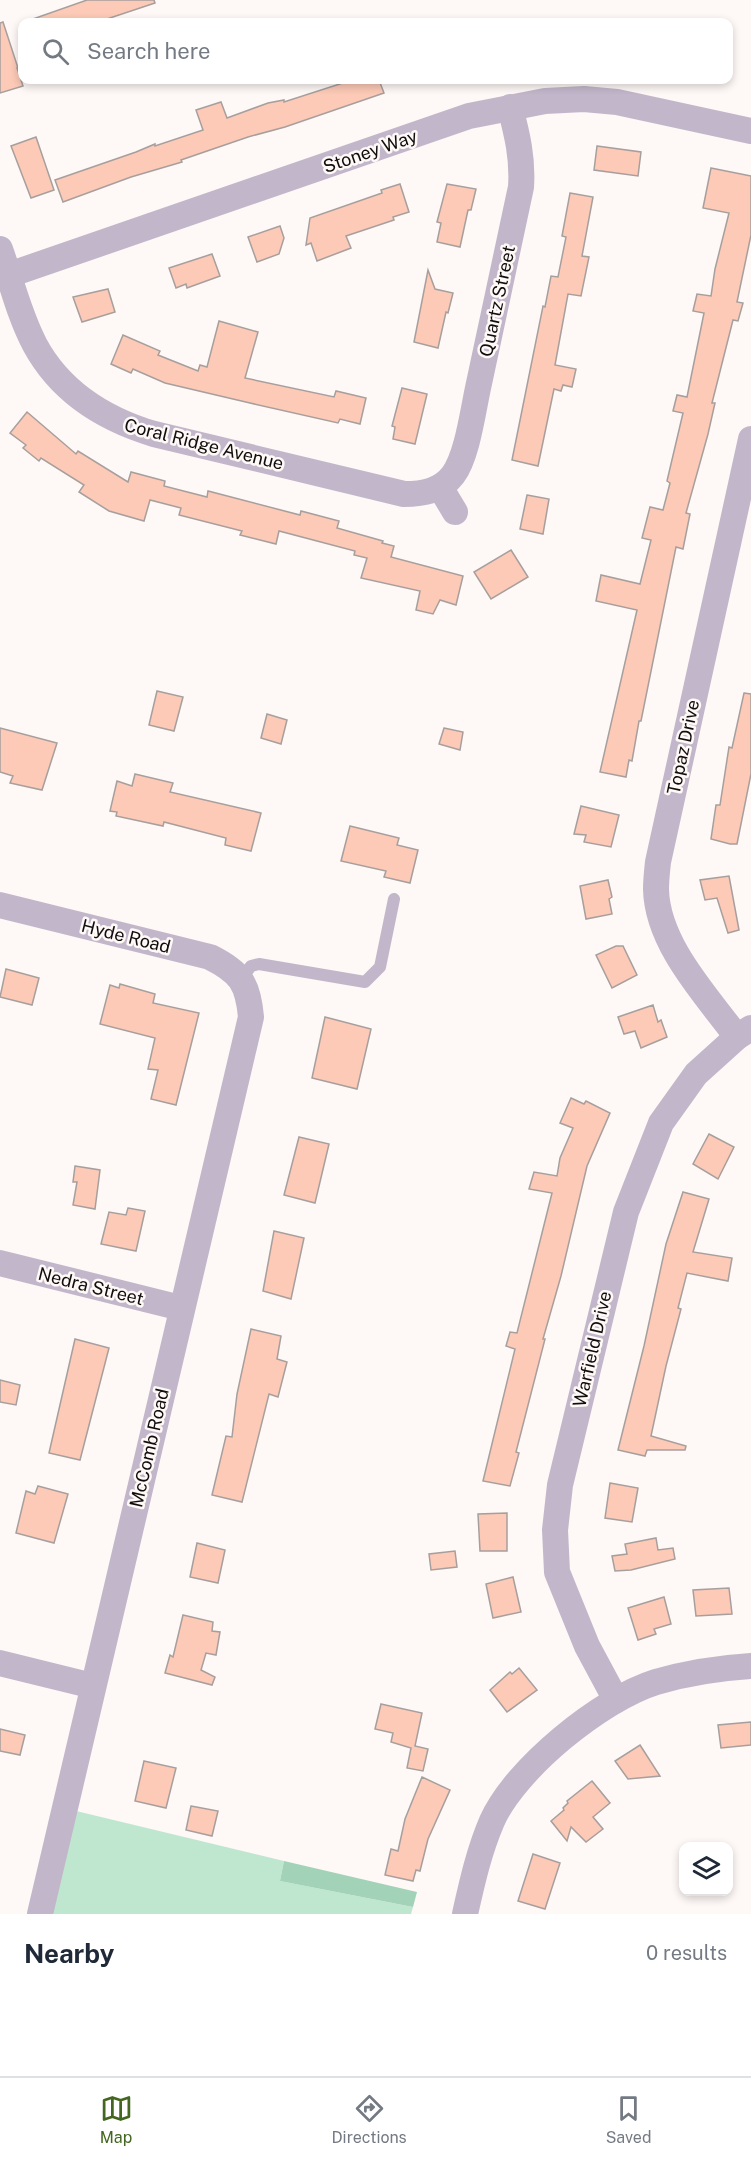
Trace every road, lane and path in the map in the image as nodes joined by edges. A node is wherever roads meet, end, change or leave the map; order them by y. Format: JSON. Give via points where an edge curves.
{"nodes":[{"id":1,"x":510,"y":107,"type":"junction"},
{"id":2,"x":751,"y":131,"type":"edge"},
{"id":3,"x":0,"y":249,"type":"edge"},
{"id":4,"x":4,"y":276,"type":"edge"},
{"id":5,"x":751,"y":439,"type":"edge"},
{"id":6,"x":440,"y":487,"type":"junction"},
{"id":7,"x":455,"y":512,"type":"dead end"},
{"id":8,"x":394,"y":899,"type":"dead end"},
{"id":9,"x":0,"y":905,"type":"edge"},
{"id":10,"x":242,"y":980,"type":"junction"},
{"id":11,"x":744,"y":1033,"type":"edge"},
{"id":12,"x":0,"y":1263,"type":"edge"},
{"id":13,"x":181,"y":1308,"type":"junction"},
{"id":14,"x":0,"y":1663,"type":"edge"},
{"id":15,"x":751,"y":1666,"type":"edge"},
{"id":16,"x":93,"y":1686,"type":"junction"},
{"id":17,"x":616,"y":1700,"type":"junction"},
{"id":18,"x":40,"y":1914,"type":"edge"},
{"id":19,"x":465,"y":1914,"type":"edge"}],
"edges":[{"from":1,"to":2,"type":"street","name":"Stoney Way","via":[[550,100],[617,102]]},
{"from":1,"to":4,"type":"street","name":"Stoney Way","via":[[469,116]]},
{"from":1,"to":6,"type":"street","name":"Quartz Street","via":[[520,145],[521,187],[461,460],[453,476]]},
{"from":3,"to":4,"type":"street","name":"Coral Ridge Avenue"},
{"from":4,"to":6,"type":"street","name":"Coral Ridge Avenue","via":[[35,345],[54,374],[105,416],[154,434],[404,494],[423,494]]},
{"from":5,"to":11,"type":"street","name":"Topaz Drive","via":[[658,862],[656,891],[671,946]]},
{"from":6,"to":7,"type":"street"},
{"from":8,"to":10,"type":"lane","via":[[380,967],[365,982],[259,964],[251,966]]},
{"from":9,"to":10,"type":"street","name":"Hyde Road","via":[[210,957]]},
{"from":10,"to":13,"type":"street","name":"McComb Road","via":[[250,1005],[249,1030]]},
{"from":11,"to":17,"type":"street","name":"Warfield Drive","via":[[696,1074],[661,1123],[626,1212],[560,1485],[555,1530],[557,1572],[587,1646]]},
{"from":12,"to":13,"type":"street","name":"Nedra Street"},
{"from":13,"to":16,"type":"street","name":"McComb Road"},
{"from":14,"to":16,"type":"street"},
{"from":15,"to":17,"type":"street","via":[[695,1672],[654,1683]]},
{"from":16,"to":18,"type":"street","name":"McComb Road"},
{"from":17,"to":19,"type":"street","via":[[563,1737],[523,1774],[492,1820]]}]}
